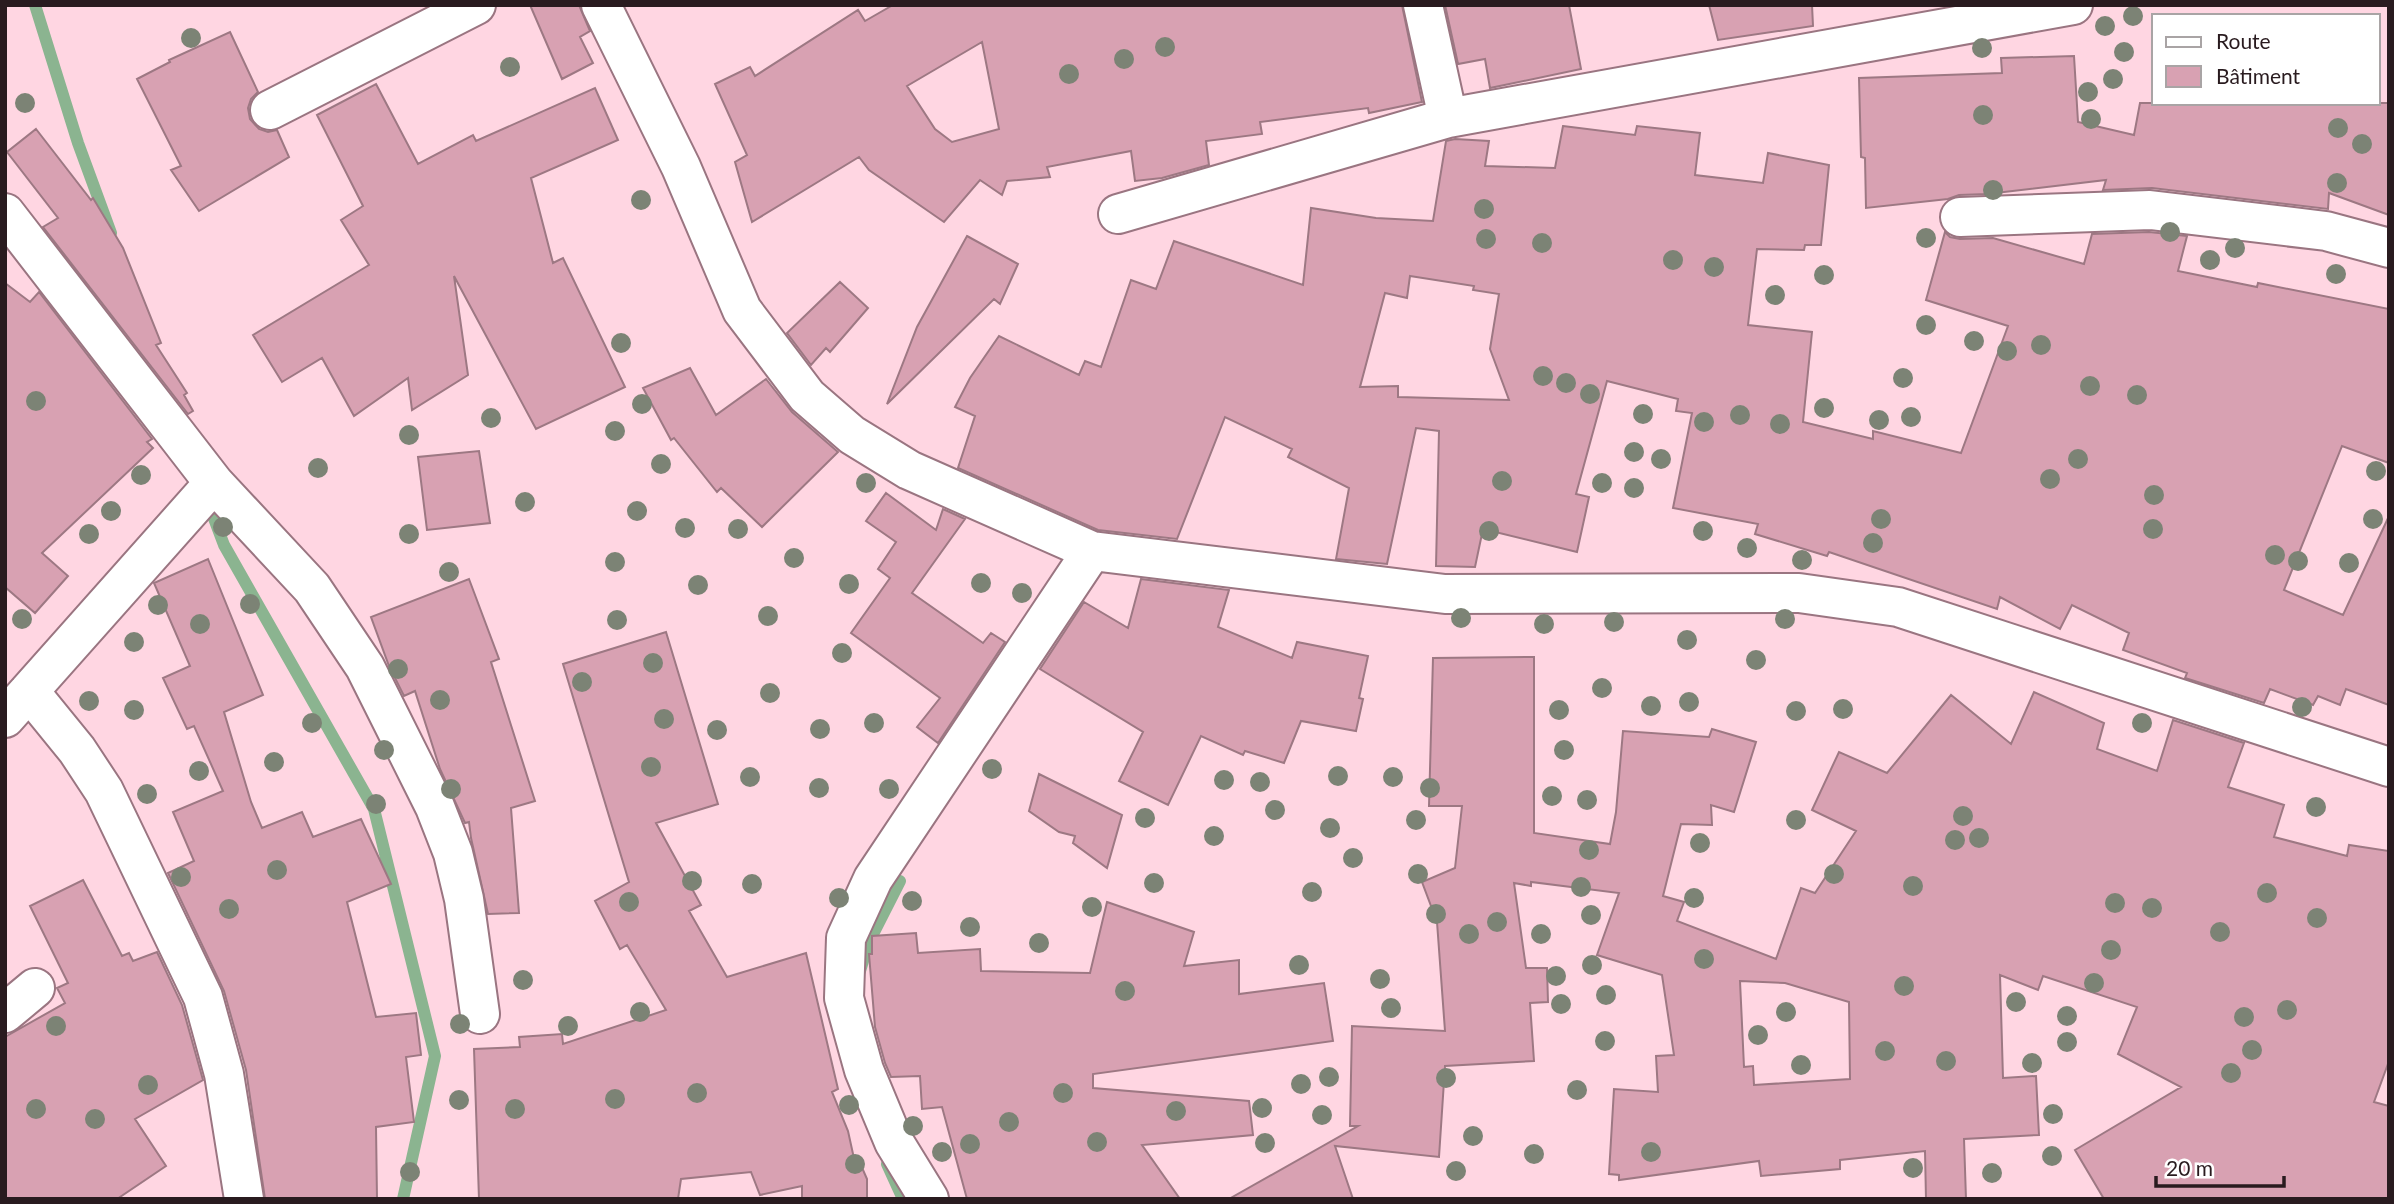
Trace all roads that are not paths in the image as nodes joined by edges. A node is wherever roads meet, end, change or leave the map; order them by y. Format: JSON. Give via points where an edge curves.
{"nodes":[{"id":1,"x":476,"y":5,"type":"edge"},
{"id":2,"x":601,"y":5,"type":"edge"},
{"id":3,"x":1423,"y":5,"type":"edge"},
{"id":4,"x":2073,"y":5,"type":"edge"},
{"id":5,"x":270,"y":110,"type":"dead end"},
{"id":6,"x":1448,"y":118,"type":"junction"},
{"id":7,"x":5,"y":213,"type":"edge"},
{"id":8,"x":1118,"y":214,"type":"dead end"},
{"id":9,"x":1961,"y":217,"type":"dead end"},
{"id":10,"x":2389,"y":248,"type":"edge"},
{"id":11,"x":214,"y":483,"type":"junction"},
{"id":12,"x":1092,"y":551,"type":"junction"},
{"id":13,"x":17,"y":705,"type":"edge"},
{"id":14,"x":2389,"y":767,"type":"edge"},
{"id":15,"x":35,"y":988,"type":"dead end"},
{"id":16,"x":5,"y":1013,"type":"edge"},
{"id":17,"x":480,"y":1014,"type":"dead end"},
{"id":18,"x":244,"y":1199,"type":"edge"},
{"id":19,"x":929,"y":1199,"type":"edge"}],
"edges":[{"from":1,"to":5,"type":"street"},
{"from":2,"to":12,"type":"street","via":[[681,167],[743,310],[807,396],[852,435],[909,470]]},
{"from":3,"to":6,"type":"street"},
{"from":4,"to":6,"type":"street"},
{"from":6,"to":8,"type":"street"},
{"from":7,"to":11,"type":"street"},
{"from":9,"to":10,"type":"street","via":[[2150,209],[2326,231]]},
{"from":11,"to":13,"type":"street"},
{"from":11,"to":17,"type":"street","via":[[312,588],[365,667],[453,853]]},
{"from":12,"to":14,"type":"street","via":[[1445,594],[1799,593],[1898,607]]},
{"from":12,"to":19,"type":"street","via":[[873,879],[846,938],[844,998],[864,1070],[894,1142]]},
{"from":13,"to":18,"type":"street","via":[[77,750],[104,791],[203,997],[224,1074]]},
{"from":15,"to":16,"type":"street"}]}
